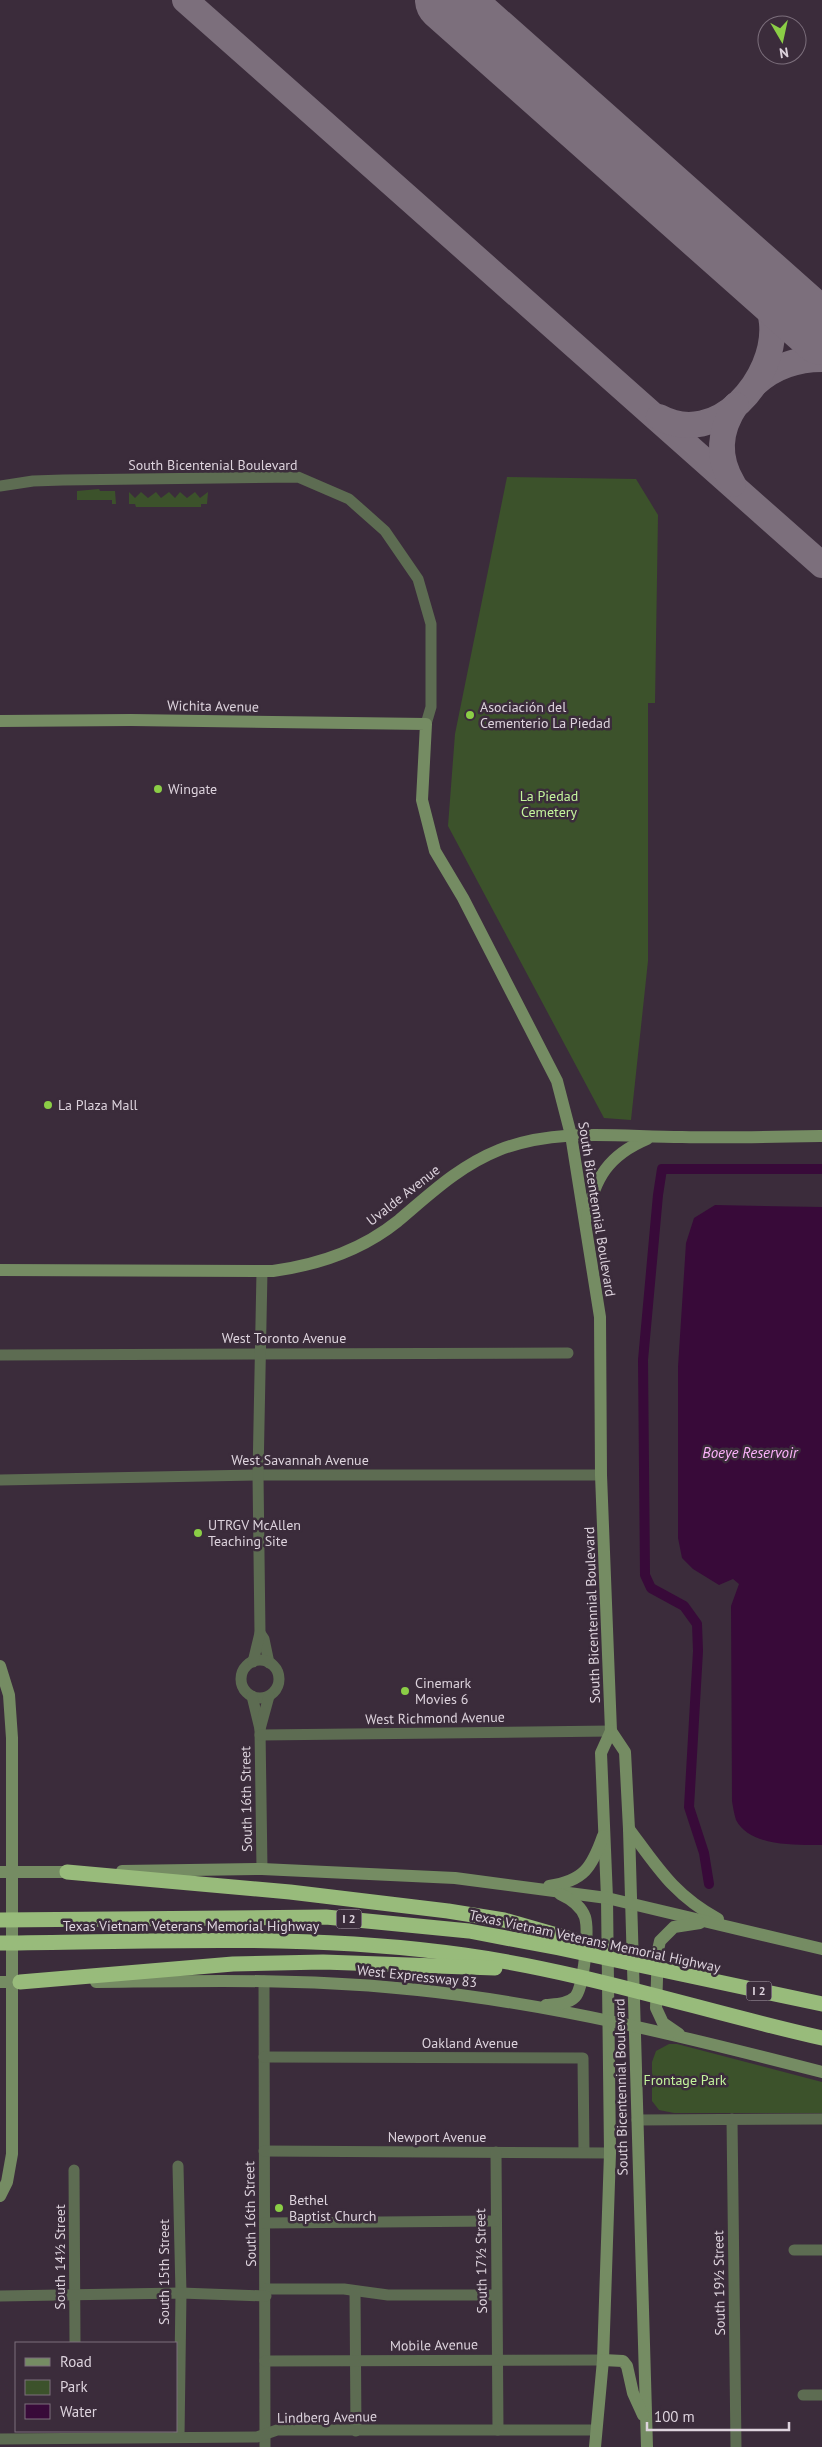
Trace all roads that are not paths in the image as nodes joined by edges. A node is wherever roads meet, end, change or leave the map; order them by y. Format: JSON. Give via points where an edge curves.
{"nodes":[{"id":1,"x":0,"y":486,"type":"edge"},
{"id":2,"x":0,"y":721,"type":"edge"},
{"id":3,"x":426,"y":724,"type":"junction"},
{"id":4,"x":571,"y":1135,"type":"junction"},
{"id":5,"x":822,"y":1136,"type":"edge"},
{"id":6,"x":652,"y":1137,"type":"junction"},
{"id":7,"x":585,"y":1227,"type":"junction"},
{"id":8,"x":0,"y":1270,"type":"edge"},
{"id":9,"x":262,"y":1271,"type":"junction"},
{"id":10,"x":261,"y":1353,"type":"junction"},
{"id":11,"x":568,"y":1353,"type":"dead end"},
{"id":12,"x":0,"y":1355,"type":"edge"},
{"id":13,"x":258,"y":1475,"type":"junction"},
{"id":14,"x":601,"y":1475,"type":"junction"},
{"id":15,"x":0,"y":1480,"type":"edge"},
{"id":16,"x":260,"y":1633,"type":"junction"},
{"id":17,"x":252,"y":1662,"type":"junction"},
{"id":18,"x":270,"y":1663,"type":"junction"},
{"id":19,"x":0,"y":1666,"type":"edge"},
{"id":20,"x":0,"y":1684,"type":"edge"},
{"id":21,"x":9,"y":1695,"type":"junction"},
{"id":22,"x":252,"y":1696,"type":"junction"},
{"id":23,"x":269,"y":1696,"type":"junction"},
{"id":24,"x":611,"y":1731,"type":"junction"},
{"id":25,"x":260,"y":1732,"type":"junction"},
{"id":26,"x":629,"y":1829,"type":"junction"},
{"id":27,"x":605,"y":1831,"type":"junction"},
{"id":28,"x":262,"y":1869,"type":"junction"},
{"id":29,"x":0,"y":1872,"type":"edge"},
{"id":30,"x":67,"y":1872,"type":"junction"},
{"id":31,"x":529,"y":1887,"type":"junction"},
{"id":32,"x":549,"y":1890,"type":"junction"},
{"id":33,"x":607,"y":1898,"type":"junction"},
{"id":34,"x":632,"y":1904,"type":"junction"},
{"id":35,"x":0,"y":1920,"type":"edge"},
{"id":36,"x":712,"y":1922,"type":"junction"},
{"id":37,"x":732,"y":1926,"type":"junction"},
{"id":38,"x":0,"y":1943,"type":"edge"},
{"id":39,"x":563,"y":1943,"type":"junction"},
{"id":40,"x":822,"y":1949,"type":"edge"},
{"id":41,"x":552,"y":1969,"type":"junction"},
{"id":42,"x":264,"y":1981,"type":"junction"},
{"id":43,"x":0,"y":1982,"type":"edge"},
{"id":44,"x":20,"y":1982,"type":"junction"},
{"id":45,"x":822,"y":2004,"type":"edge"},
{"id":46,"x":531,"y":2006,"type":"junction"},
{"id":47,"x":736,"y":2016,"type":"junction"},
{"id":48,"x":607,"y":2022,"type":"junction"},
{"id":49,"x":634,"y":2028,"type":"junction"},
{"id":50,"x":822,"y":2038,"type":"edge"},
{"id":51,"x":690,"y":2040,"type":"junction"},
{"id":52,"x":822,"y":2046,"type":"edge"},
{"id":53,"x":264,"y":2057,"type":"junction"},
{"id":54,"x":822,"y":2072,"type":"edge"},
{"id":55,"x":732,"y":2119,"type":"junction"},
{"id":56,"x":822,"y":2119,"type":"edge"},
{"id":57,"x":637,"y":2120,"type":"junction"},
{"id":58,"x":264,"y":2151,"type":"junction"},
{"id":59,"x":496,"y":2152,"type":"junction"},
{"id":60,"x":584,"y":2152,"type":"junction"},
{"id":61,"x":610,"y":2153,"type":"junction"},
{"id":62,"x":12,"y":2154,"type":"junction"},
{"id":63,"x":178,"y":2166,"type":"dead end"},
{"id":64,"x":0,"y":2169,"type":"edge"},
{"id":65,"x":74,"y":2170,"type":"dead end"},
{"id":66,"x":0,"y":2196,"type":"edge"},
{"id":67,"x":495,"y":2221,"type":"junction"},
{"id":68,"x":264,"y":2222,"type":"junction"},
{"id":69,"x":794,"y":2250,"type":"dead end"},
{"id":70,"x":822,"y":2250,"type":"edge"},
{"id":71,"x":266,"y":2292,"type":"junction"},
{"id":72,"x":355,"y":2292,"type":"junction"},
{"id":73,"x":180,"y":2293,"type":"junction"},
{"id":74,"x":75,"y":2295,"type":"junction"},
{"id":75,"x":496,"y":2295,"type":"junction"},
{"id":76,"x":0,"y":2296,"type":"edge"},
{"id":77,"x":75,"y":2342,"type":"edge"},
{"id":78,"x":497,"y":2359,"type":"junction"},
{"id":79,"x":603,"y":2360,"type":"junction"},
{"id":80,"x":265,"y":2361,"type":"junction"},
{"id":81,"x":356,"y":2361,"type":"junction"},
{"id":82,"x":804,"y":2395,"type":"dead end"},
{"id":83,"x":822,"y":2395,"type":"edge"},
{"id":84,"x":646,"y":2420,"type":"junction"},
{"id":85,"x":498,"y":2430,"type":"junction"},
{"id":86,"x":595,"y":2430,"type":"junction"},
{"id":87,"x":356,"y":2431,"type":"junction"},
{"id":88,"x":76,"y":2434,"type":"edge"},
{"id":89,"x":265,"y":2435,"type":"junction"},
{"id":90,"x":179,"y":2437,"type":"junction"},
{"id":91,"x":0,"y":2439,"type":"edge"},
{"id":92,"x":265,"y":2447,"type":"edge"},
{"id":93,"x":595,"y":2447,"type":"edge"},
{"id":94,"x":647,"y":2447,"type":"edge"},
{"id":95,"x":736,"y":2447,"type":"edge"}],
"edges":[{"from":1,"to":3,"type":"street","name":"South Bicentenial Boulevard","via":[[48,480],[298,478],[349,499],[385,532],[418,579],[431,624],[432,707]]},
{"from":2,"to":3,"type":"main road","name":"Wichita Avenue"},
{"from":3,"to":4,"type":"main road","name":"South Bicentennial Boulevard","via":[[422,800],[435,851],[557,1081]]},
{"from":4,"to":6,"type":"main road","name":"Uvalde Avenue"},
{"from":4,"to":7,"type":"main road","name":"South Bicentennial Boulevard"},
{"from":4,"to":9,"type":"main road","name":"Uvalde Avenue","via":[[515,1144],[464,1167],[397,1221],[340,1254],[296,1268]]},
{"from":5,"to":6,"type":"main road","name":"Uvalde Avenue"},
{"from":6,"to":7,"type":"main road","via":[[632,1145],[599,1176]]},
{"from":7,"to":14,"type":"main road","name":"South Bicentennial Boulevard","via":[[600,1317]]},
{"from":8,"to":9,"type":"main road","name":"Uvalde Avenue"},
{"from":9,"to":10,"type":"street"},
{"from":10,"to":11,"type":"street","name":"West Toronto Avenue"},
{"from":10,"to":12,"type":"street","name":"West Toronto Avenue"},
{"from":10,"to":13,"type":"street"},
{"from":13,"to":14,"type":"street","name":"West Savannah Avenue"},
{"from":13,"to":15,"type":"street","name":"West Savannah Avenue"},
{"from":13,"to":16,"type":"street"},
{"from":14,"to":24,"type":"main road","name":"South Bicentennial Boulevard"},
{"from":16,"to":17,"type":"street"},
{"from":16,"to":18,"type":"street"},
{"from":17,"to":18,"type":"street"},
{"from":17,"to":22,"type":"street","via":[[245,1668],[241,1679],[245,1690]]},
{"from":18,"to":23,"type":"street","via":[[279,1680]]},
{"from":19,"to":21,"type":"main road"},
{"from":20,"to":21,"type":"main road"},
{"from":21,"to":62,"type":"main road","via":[[12,1738]]},
{"from":22,"to":23,"type":"street"},
{"from":22,"to":25,"type":"street"},
{"from":23,"to":25,"type":"street"},
{"from":24,"to":25,"type":"street","name":"West Richmond Avenue"},
{"from":24,"to":26,"type":"main road","name":"South Bicentennial Boulevard","via":[[625,1752]]},
{"from":24,"to":27,"type":"main road","name":"South Bicentennial Boulevard","via":[[601,1753]]},
{"from":25,"to":28,"type":"street","name":"South 16th Street"},
{"from":26,"to":34,"type":"main road","name":"South Bicentennial Boulevard"},
{"from":26,"to":37,"type":"main road","via":[[680,1894],[699,1909]]},
{"from":27,"to":31,"type":"main road","via":[[591,1864],[582,1875],[561,1884]]},
{"from":27,"to":33,"type":"main road","name":"South Bicentennial Boulevard"},
{"from":28,"to":30,"type":"main road"},
{"from":28,"to":31,"type":"main road","via":[[412,1874]]},
{"from":29,"to":30,"type":"main road"},
{"from":30,"to":39,"type":"highway","via":[[448,1910],[504,1920]]},
{"from":31,"to":32,"type":"main road"},
{"from":32,"to":33,"type":"main road"},
{"from":32,"to":46,"type":"main road","via":[[576,1903],[585,1916],[587,1936],[580,1991],[571,2000],[559,2004]]},
{"from":33,"to":34,"type":"main road"},
{"from":33,"to":48,"type":"main road","name":"South Bicentennial Boulevard"},
{"from":34,"to":36,"type":"main road"},
{"from":34,"to":49,"type":"main road","name":"South Bicentennial Boulevard"},
{"from":35,"to":39,"type":"highway","name":"Texas Vietnam Veterans Memorial Highway","number":"I 2","via":[[326,1917]]},
{"from":36,"to":37,"type":"main road"},
{"from":36,"to":51,"type":"main road","via":[[674,1927],[660,1941],[658,1950],[658,2014],[668,2028]]},
{"from":37,"to":40,"type":"main road"},
{"from":38,"to":41,"type":"highway","name":"Texas Vietnam Veterans Memorial Highway","number":"I 2","via":[[313,1941],[462,1954]]},
{"from":39,"to":45,"type":"highway","name":"Texas Vietnam Veterans Memorial Highway","number":"I 2","via":[[696,1979]]},
{"from":41,"to":44,"type":"highway","via":[[273,1963]]},
{"from":41,"to":47,"type":"highway","name":"Texas Vietnam Veterans Memorial Highway","number":"I 2"},
{"from":42,"to":44,"type":"main road","name":"West Expressway 83"},
{"from":42,"to":46,"type":"main road","name":"West Expressway 83","via":[[418,1990]]},
{"from":42,"to":53,"type":"street","name":"South 16th Street"},
{"from":43,"to":44,"type":"main road","name":"West Expressway 83"},
{"from":46,"to":48,"type":"main road","name":"West Expressway 83"},
{"from":47,"to":50,"type":"highway","name":"Texas Vietnam Veterans Memorial Highway","number":"I 2"},
{"from":47,"to":52,"type":"highway"},
{"from":48,"to":49,"type":"main road","name":"West Expressway 83"},
{"from":48,"to":61,"type":"main road","name":"South Bicentennial Boulevard"},
{"from":49,"to":51,"type":"main road","name":"West Expressway 83"},
{"from":49,"to":57,"type":"main road","name":"South Bicentennial Boulevard"},
{"from":51,"to":54,"type":"main road","name":"West Expressway 83"},
{"from":53,"to":58,"type":"street","name":"South 16th Street"},
{"from":53,"to":60,"type":"street","name":"Oakland Avenue","via":[[583,2058]]},
{"from":55,"to":56,"type":"street"},
{"from":55,"to":57,"type":"street"},
{"from":55,"to":95,"type":"street","name":"South 19½ Street"},
{"from":57,"to":84,"type":"main road","name":"South Bicentennial Boulevard"},
{"from":58,"to":59,"type":"street","name":"Newport Avenue"},
{"from":58,"to":68,"type":"street","name":"South 16th Street"},
{"from":59,"to":60,"type":"street","name":"Newport Avenue"},
{"from":59,"to":67,"type":"street","name":"South 17½ Street"},
{"from":60,"to":61,"type":"street","name":"Newport Avenue"},
{"from":61,"to":79,"type":"main road","name":"South Bicentennial Boulevard"},
{"from":62,"to":64,"type":"main road"},
{"from":62,"to":66,"type":"main road","via":[[7,2182]]},
{"from":63,"to":73,"type":"street","name":"South 15th Street"},
{"from":65,"to":74,"type":"street","name":"South 14½ Street"},
{"from":67,"to":68,"type":"street"},
{"from":67,"to":75,"type":"street","name":"South 17½ Street"},
{"from":68,"to":71,"type":"street","name":"South 16th Street"},
{"from":69,"to":70,"type":"street"},
{"from":71,"to":72,"type":"street","via":[[344,2289]]},
{"from":71,"to":73,"type":"street"},
{"from":71,"to":80,"type":"street","name":"South 16th Street"},
{"from":72,"to":75,"type":"street"},
{"from":72,"to":81,"type":"street"},
{"from":73,"to":74,"type":"street"},
{"from":73,"to":90,"type":"street","name":"South 15th Street"},
{"from":74,"to":76,"type":"street"},
{"from":74,"to":77,"type":"street","name":"South 14½ Street"},
{"from":75,"to":78,"type":"street","name":"South 17½ Street"},
{"from":78,"to":79,"type":"street","name":"Mobile Avenue"},
{"from":78,"to":81,"type":"street","name":"Mobile Avenue"},
{"from":78,"to":85,"type":"street","name":"South 17½ Street"},
{"from":79,"to":84,"type":"main road","via":[[623,2361],[627,2366],[633,2393]]},
{"from":79,"to":86,"type":"main road","name":"South Bicentennial Boulevard"},
{"from":80,"to":81,"type":"street","name":"Mobile Avenue"},
{"from":80,"to":89,"type":"street","name":"South 16th Street"},
{"from":81,"to":87,"type":"street"},
{"from":82,"to":83,"type":"street"},
{"from":84,"to":94,"type":"main road","name":"South Bicentennial Boulevard"},
{"from":85,"to":86,"type":"street","name":"Lindberg Avenue"},
{"from":85,"to":87,"type":"street","name":"Lindberg Avenue"},
{"from":86,"to":93,"type":"main road","name":"South Bicentennial Boulevard"},
{"from":87,"to":89,"type":"street","name":"Lindberg Avenue","via":[[277,2430]]},
{"from":88,"to":90,"type":"street","name":"Lindberg Avenue"},
{"from":88,"to":91,"type":"street","name":"Lindberg Avenue"},
{"from":89,"to":90,"type":"street","name":"Lindberg Avenue"},
{"from":89,"to":92,"type":"street","name":"South 16th Street"}]}
